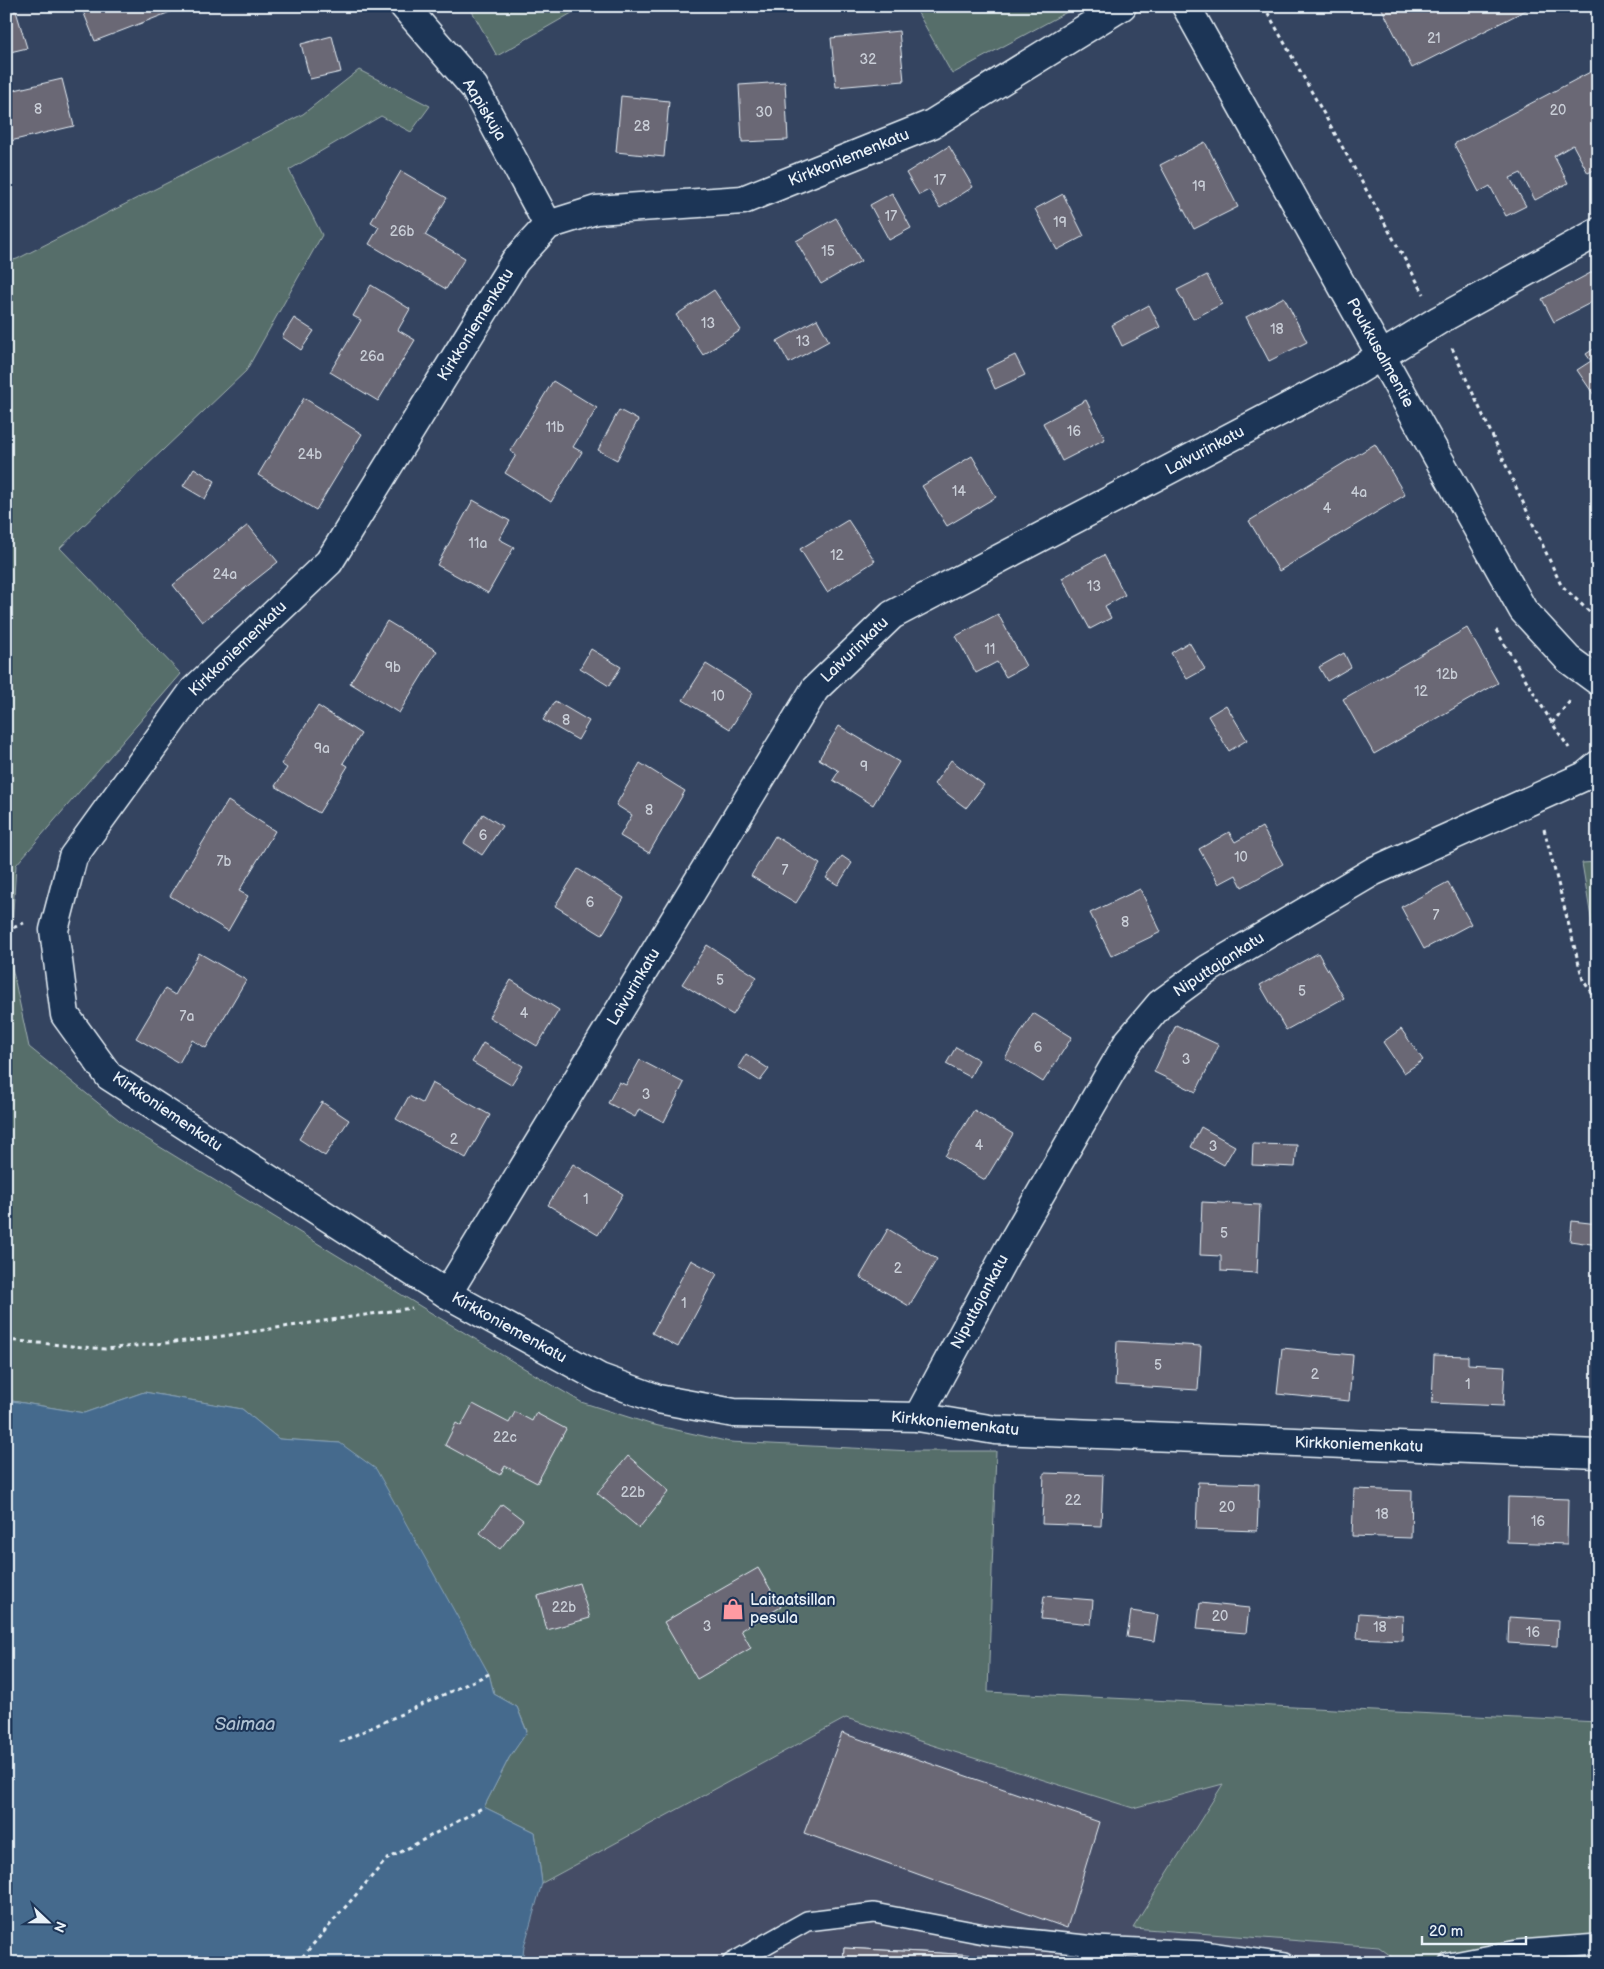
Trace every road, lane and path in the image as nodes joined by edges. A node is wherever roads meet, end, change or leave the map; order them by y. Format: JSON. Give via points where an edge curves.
{"nodes":[{"id":1,"x":404,"y":6,"type":"edge"},
{"id":2,"x":1122,"y":6,"type":"edge"},
{"id":3,"x":1186,"y":6,"type":"edge"},
{"id":4,"x":548,"y":225,"type":"junction"},
{"id":5,"x":1598,"y":232,"type":"edge"},
{"id":6,"x":1382,"y":356,"type":"junction"},
{"id":7,"x":1598,"y":681,"type":"edge"},
{"id":8,"x":1598,"y":765,"type":"edge"},
{"id":9,"x":1536,"y":797,"type":"junction"},
{"id":10,"x":1598,"y":1003,"type":"edge"},
{"id":11,"x":447,"y":1294,"type":"junction"},
{"id":12,"x":6,"y":1340,"type":"edge"},
{"id":13,"x":918,"y":1417,"type":"junction"},
{"id":14,"x":1598,"y":1454,"type":"edge"},
{"id":15,"x":489,"y":1674,"type":"dead end"},
{"id":16,"x":340,"y":1742,"type":"dead end"},
{"id":17,"x":484,"y":1807,"type":"dead end"},
{"id":18,"x":1598,"y":1944,"type":"edge"},
{"id":19,"x":1095,"y":1946,"type":"junction"},
{"id":20,"x":297,"y":1963,"type":"edge"},
{"id":21,"x":732,"y":1963,"type":"edge"},
{"id":22,"x":1086,"y":1963,"type":"edge"},
{"id":23,"x":1284,"y":1963,"type":"edge"},
{"id":24,"x":1450,"y":1963,"type":"edge"}],
"edges":[{"from":1,"to":4,"type":"street","name":"Aapiskuja","via":[[474,87]]},
{"from":2,"to":4,"type":"street","name":"Kirkkoniemenkatu","via":[[932,124],[743,200],[596,210]]},
{"from":3,"to":6,"type":"street","name":"Poukkusalmentie"},
{"from":4,"to":11,"type":"street","name":"Kirkkoniemenkatu","via":[[515,261],[329,562],[194,690],[72,857],[54,930],[65,1015],[109,1076]]},
{"from":5,"to":6,"type":"street","name":"Laivurinkatu","via":[[1439,320]]},
{"from":6,"to":7,"type":"street","name":"Poukkusalmentie","via":[[1523,610],[1568,659]]},
{"from":6,"to":11,"type":"street","name":"Laivurinkatu","via":[[892,615],[815,689]]},
{"from":8,"to":9,"type":"street","name":"Niputtajankatu","via":[[1585,776]]},
{"from":9,"to":10,"type":"path","via":[[1583,980]]},
{"from":9,"to":13,"type":"street","name":"Niputtajankatu","via":[[1374,871],[1208,969],[1160,1004],[1128,1042],[1008,1250]]},
{"from":11,"to":12,"type":"path","via":[[407,1310],[105,1350]]},
{"from":11,"to":13,"type":"street","name":"Kirkkoniemenkatu","via":[[600,1378],[658,1399],[734,1413]]},
{"from":13,"to":14,"type":"street","name":"Kirkkoniemenkatu","via":[[995,1430]]},
{"from":15,"to":16,"type":"path"},
{"from":17,"to":20,"type":"path","via":[[386,1860]]},
{"from":18,"to":24,"type":"lane","via":[[1517,1950]]},
{"from":19,"to":21,"type":"lane","via":[[989,1936],[874,1913],[807,1921]]},
{"from":19,"to":22,"type":"lane"},
{"from":19,"to":23,"type":"lane","via":[[1204,1950]]}]}
